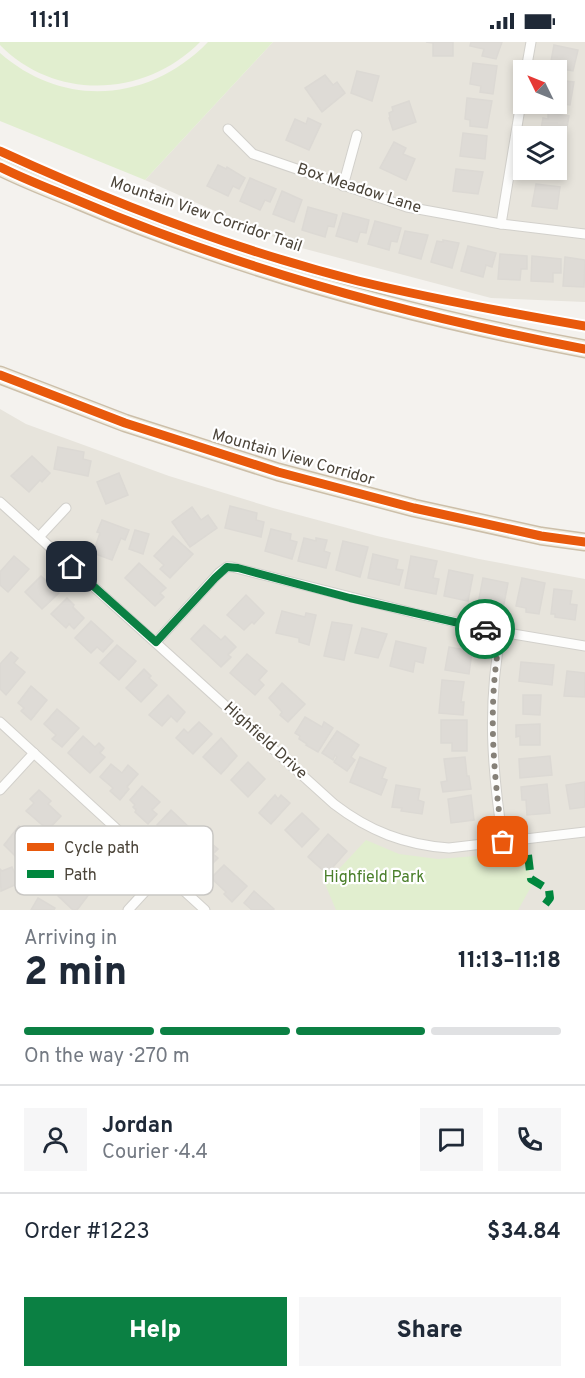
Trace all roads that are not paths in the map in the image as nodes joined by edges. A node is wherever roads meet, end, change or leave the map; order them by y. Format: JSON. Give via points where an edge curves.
{"nodes":[{"id":1,"x":531,"y":42,"type":"edge"},
{"id":2,"x":528,"y":60,"type":"edge"},
{"id":3,"x":519,"y":114,"type":"edge"},
{"id":4,"x":228,"y":129,"type":"dead end"},
{"id":5,"x":357,"y":135,"type":"dead end"},
{"id":6,"x":0,"y":167,"type":"edge"},
{"id":7,"x":343,"y":186,"type":"junction"},
{"id":8,"x":501,"y":224,"type":"junction"},
{"id":9,"x":585,"y":234,"type":"edge"},
{"id":10,"x":585,"y":349,"type":"edge"},
{"id":11,"x":0,"y":375,"type":"edge"},
{"id":12,"x":0,"y":502,"type":"edge"},
{"id":13,"x":66,"y":508,"type":"dead end"},
{"id":14,"x":39,"y":537,"type":"junction"},
{"id":15,"x":585,"y":542,"type":"edge"},
{"id":16,"x":501,"y":632,"type":"junction"},
{"id":17,"x":156,"y":642,"type":"junction"},
{"id":18,"x":585,"y":646,"type":"edge"},
{"id":19,"x":0,"y":722,"type":"edge"},
{"id":20,"x":34,"y":753,"type":"junction"},
{"id":21,"x":0,"y":790,"type":"edge"},
{"id":22,"x":113,"y":826,"type":"edge"},
{"id":23,"x":585,"y":832,"type":"edge"},
{"id":24,"x":503,"y":842,"type":"junction"},
{"id":25,"x":142,"y":895,"type":"edge"},
{"id":26,"x":188,"y":895,"type":"edge"},
{"id":27,"x":128,"y":910,"type":"edge"},
{"id":28,"x":205,"y":910,"type":"edge"}],
"edges":[{"from":1,"to":2,"type":"street"},
{"from":3,"to":8,"type":"street"},
{"from":4,"to":7,"type":"street","name":"Box Meadow Lane","via":[[253,154]]},
{"from":5,"to":7,"type":"street"},
{"from":6,"to":10,"type":"highway","via":[[133,224],[300,281],[425,315]]},
{"from":7,"to":8,"type":"street","name":"Box Meadow Lane","via":[[407,207]]},
{"from":8,"to":9,"type":"street","name":"Box Meadow Lane"},
{"from":11,"to":15,"type":"highway","name":"Mountain View Corridor","via":[[125,423],[278,472],[414,508]]},
{"from":12,"to":14,"type":"street","name":"Highfield Drive"},
{"from":13,"to":14,"type":"street"},
{"from":14,"to":17,"type":"street","name":"Highfield Drive"},
{"from":16,"to":17,"type":"street","via":[[227,567]]},
{"from":16,"to":18,"type":"street"},
{"from":16,"to":24,"type":"street","via":[[493,683],[491,740]]},
{"from":17,"to":24,"type":"street","name":"Highfield Drive","via":[[334,804],[364,825],[397,839],[432,847]]},
{"from":19,"to":20,"type":"street"},
{"from":20,"to":21,"type":"street"},
{"from":20,"to":22,"type":"street"},
{"from":23,"to":24,"type":"street","name":"Highfield Drive"},
{"from":25,"to":27,"type":"street"},
{"from":26,"to":28,"type":"street"}]}
